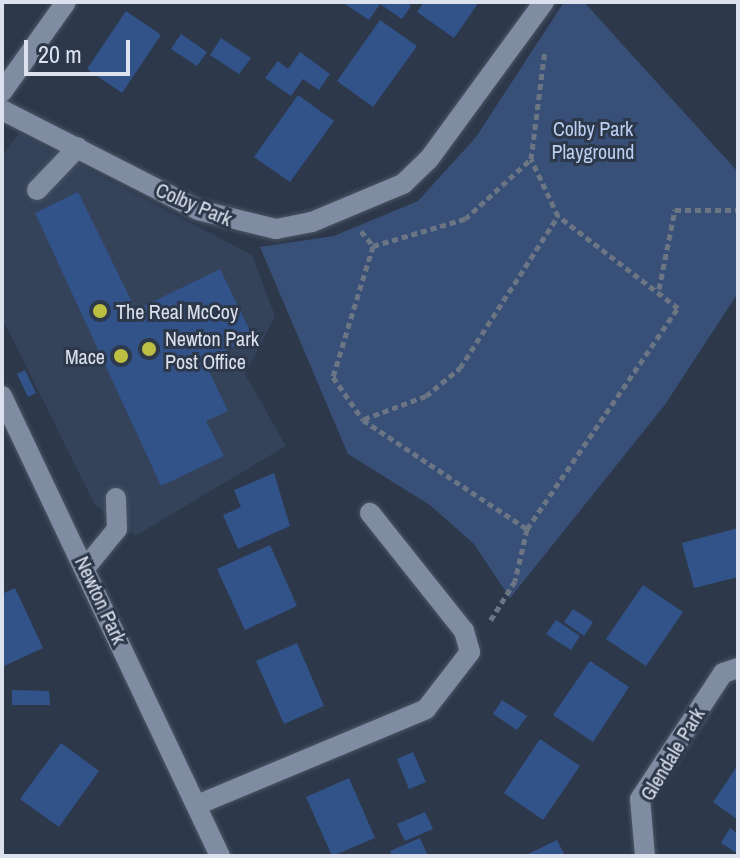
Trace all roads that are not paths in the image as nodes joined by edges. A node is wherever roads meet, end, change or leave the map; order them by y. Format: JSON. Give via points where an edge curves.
{"nodes":[{"id":1,"x":66,"y":2,"type":"edge"},
{"id":2,"x":544,"y":2,"type":"edge"},
{"id":3,"x":2,"y":92,"type":"edge"},
{"id":4,"x":2,"y":110,"type":"edge"},
{"id":5,"x":78,"y":147,"type":"junction"},
{"id":6,"x":37,"y":190,"type":"dead end"},
{"id":7,"x":2,"y":396,"type":"edge"},
{"id":8,"x":7,"y":419,"type":"edge"},
{"id":9,"x":116,"y":498,"type":"dead end"},
{"id":10,"x":370,"y":513,"type":"dead end"},
{"id":11,"x":86,"y":567,"type":"junction"},
{"id":12,"x":738,"y":668,"type":"edge"},
{"id":13,"x":197,"y":805,"type":"junction"},
{"id":14,"x":220,"y":856,"type":"edge"},
{"id":15,"x":645,"y":856,"type":"edge"}],
"edges":[{"from":1,"to":3,"type":"street"},
{"from":2,"to":5,"type":"street","name":"Colby Park","via":[[429,159],[403,184],[350,210],[276,229],[235,223]]},
{"from":4,"to":5,"type":"street","name":"Colby Park"},
{"from":5,"to":6,"type":"street"},
{"from":7,"to":8,"type":"street","name":"Newton Park"},
{"from":8,"to":11,"type":"street","name":"Newton Park"},
{"from":9,"to":11,"type":"street","via":[[117,529]]},
{"from":10,"to":13,"type":"street","via":[[464,631],[470,652],[426,709]]},
{"from":11,"to":13,"type":"street","name":"Newton Park"},
{"from":12,"to":15,"type":"street","name":"Glendale Park","via":[[723,673],[640,799]]},
{"from":13,"to":14,"type":"street","name":"Newton Park"}]}
